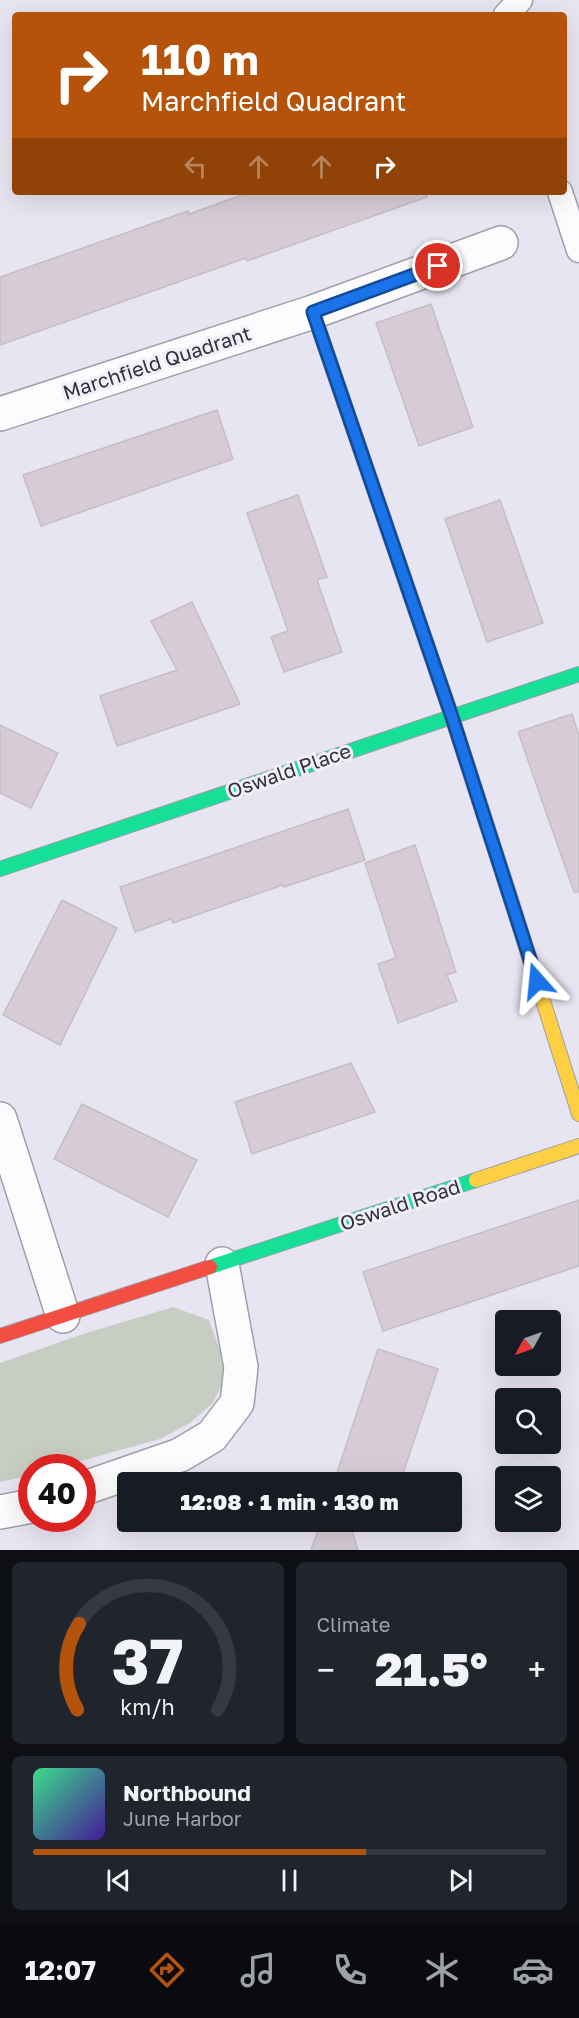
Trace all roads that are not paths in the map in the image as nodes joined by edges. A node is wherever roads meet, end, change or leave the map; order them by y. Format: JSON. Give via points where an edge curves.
{"nodes":[{"id":1,"x":520,"y":0,"type":"edge"},
{"id":2,"x":509,"y":12,"type":"edge"},
{"id":3,"x":568,"y":202,"type":"edge"},
{"id":4,"x":501,"y":243,"type":"dead end"},
{"id":5,"x":579,"y":250,"type":"edge"},
{"id":6,"x":313,"y":312,"type":"junction"},
{"id":7,"x":0,"y":414,"type":"edge"},
{"id":8,"x":579,"y":674,"type":"edge"},
{"id":9,"x":452,"y":717,"type":"junction"},
{"id":10,"x":0,"y":869,"type":"edge"},
{"id":11,"x":579,"y":1114,"type":"edge"},
{"id":12,"x":0,"y":1119,"type":"edge"},
{"id":13,"x":579,"y":1146,"type":"edge"},
{"id":14,"x":222,"y":1264,"type":"junction"},
{"id":15,"x":63,"y":1316,"type":"junction"},
{"id":16,"x":0,"y":1336,"type":"edge"},
{"id":17,"x":96,"y":1484,"type":"edge"},
{"id":18,"x":18,"y":1509,"type":"edge"},
{"id":19,"x":0,"y":1512,"type":"edge"}],
"edges":[{"from":1,"to":2,"type":"lane"},
{"from":3,"to":5,"type":"lane"},
{"from":4,"to":6,"type":"street","name":"Marchfield Quadrant"},
{"from":6,"to":7,"type":"street","name":"Marchfield Quadrant"},
{"from":6,"to":9,"type":"street"},
{"from":8,"to":9,"type":"street","name":"Oswald Place"},
{"from":9,"to":10,"type":"street","name":"Oswald Place"},
{"from":9,"to":11,"type":"street"},
{"from":12,"to":15,"type":"street"},
{"from":13,"to":14,"type":"street","name":"Oswald Road"},
{"from":14,"to":15,"type":"street","name":"Oswald Road"},
{"from":14,"to":17,"type":"street","via":[[241,1367],[237,1403],[212,1436],[180,1455]]},
{"from":15,"to":16,"type":"street","name":"Oswald Road"},
{"from":18,"to":19,"type":"street"}]}
